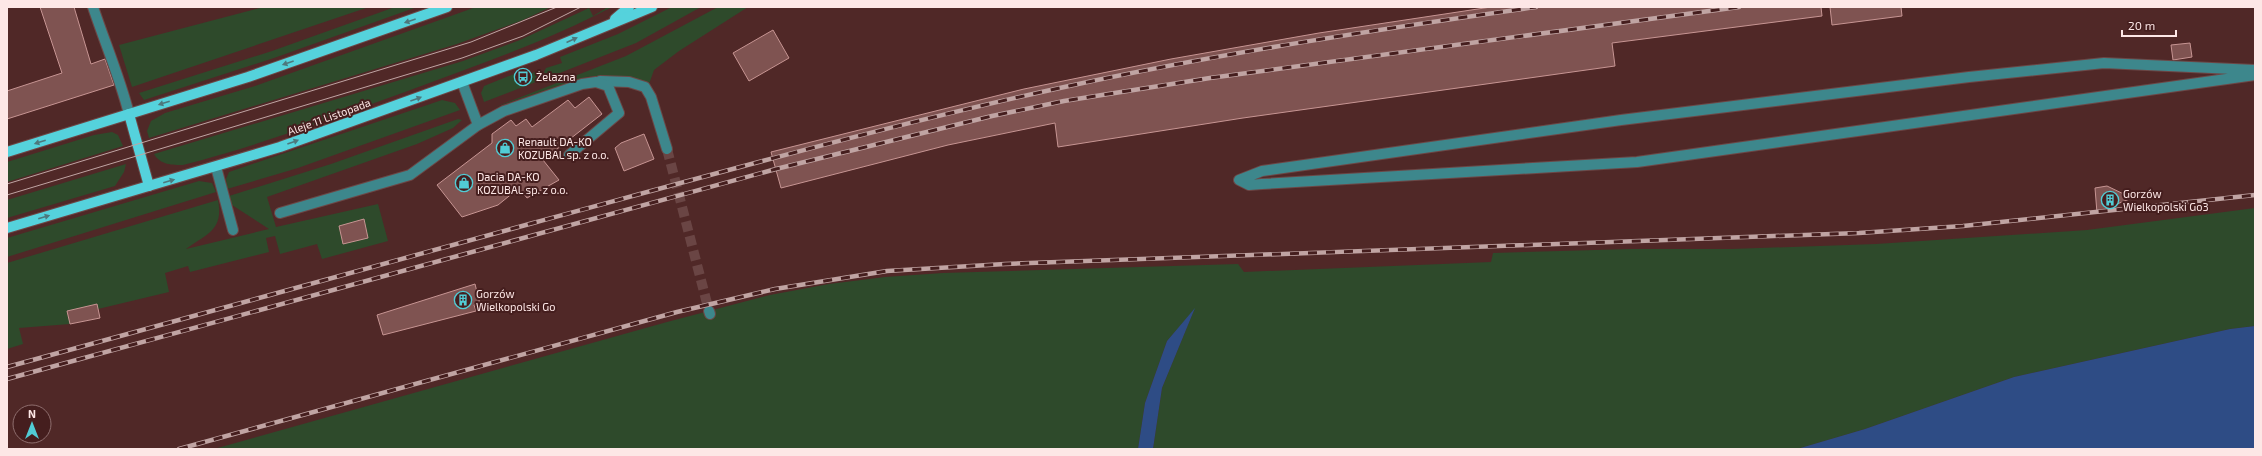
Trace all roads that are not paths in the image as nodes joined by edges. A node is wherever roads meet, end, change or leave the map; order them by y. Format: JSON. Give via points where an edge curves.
{"nodes":[{"id":1,"x":93,"y":7,"type":"edge"},
{"id":2,"x":447,"y":7,"type":"edge"},
{"id":3,"x":629,"y":7,"type":"edge"},
{"id":4,"x":652,"y":7,"type":"edge"},
{"id":5,"x":609,"y":24,"type":"junction"},
{"id":6,"x":2255,"y":70,"type":"edge"},
{"id":7,"x":2255,"y":76,"type":"edge"},
{"id":8,"x":462,"y":82,"type":"junction"},
{"id":9,"x":596,"y":82,"type":"junction"},
{"id":10,"x":129,"y":114,"type":"junction"},
{"id":11,"x":478,"y":125,"type":"junction"},
{"id":12,"x":667,"y":149,"type":"tunnel mouth"},
{"id":13,"x":7,"y":152,"type":"edge"},
{"id":14,"x":569,"y":154,"type":"dead end"},
{"id":15,"x":216,"y":167,"type":"junction"},
{"id":16,"x":150,"y":186,"type":"junction"},
{"id":17,"x":280,"y":213,"type":"dead end"},
{"id":18,"x":7,"y":228,"type":"edge"},
{"id":19,"x":233,"y":230,"type":"dead end"}],
"edges":[{"from":1,"to":10,"type":"lane"},
{"from":2,"to":10,"type":"main road","one_way":true,"via":[[248,77]]},
{"from":3,"to":5,"type":"main road"},
{"from":4,"to":5,"type":"main road","name":"Aleje 11 Listopada"},
{"from":8,"to":5,"type":"main road","name":"Aleje 11 Listopada","one_way":true,"via":[[541,54]]},
{"from":6,"to":7,"type":"lane","via":[[2104,63],[1621,120],[1262,171],[1239,180],[1249,185],[1637,162]]},
{"from":8,"to":11,"type":"lane"},
{"from":15,"to":8,"type":"main road","name":"Aleje 11 Listopada","one_way":true},
{"from":9,"to":11,"type":"lane","via":[[582,84],[504,111]]},
{"from":9,"to":12,"type":"lane","via":[[629,82],[645,87]]},
{"from":9,"to":14,"type":"lane","via":[[608,86],[619,113]]},
{"from":10,"to":13,"type":"main road","one_way":true},
{"from":10,"to":16,"type":"main road"},
{"from":11,"to":17,"type":"lane","via":[[410,175]]},
{"from":16,"to":15,"type":"main road","name":"Aleje 11 Listopada","one_way":true},
{"from":15,"to":19,"type":"lane"},
{"from":18,"to":16,"type":"main road","name":"Aleje 11 Listopada","one_way":true}]}
